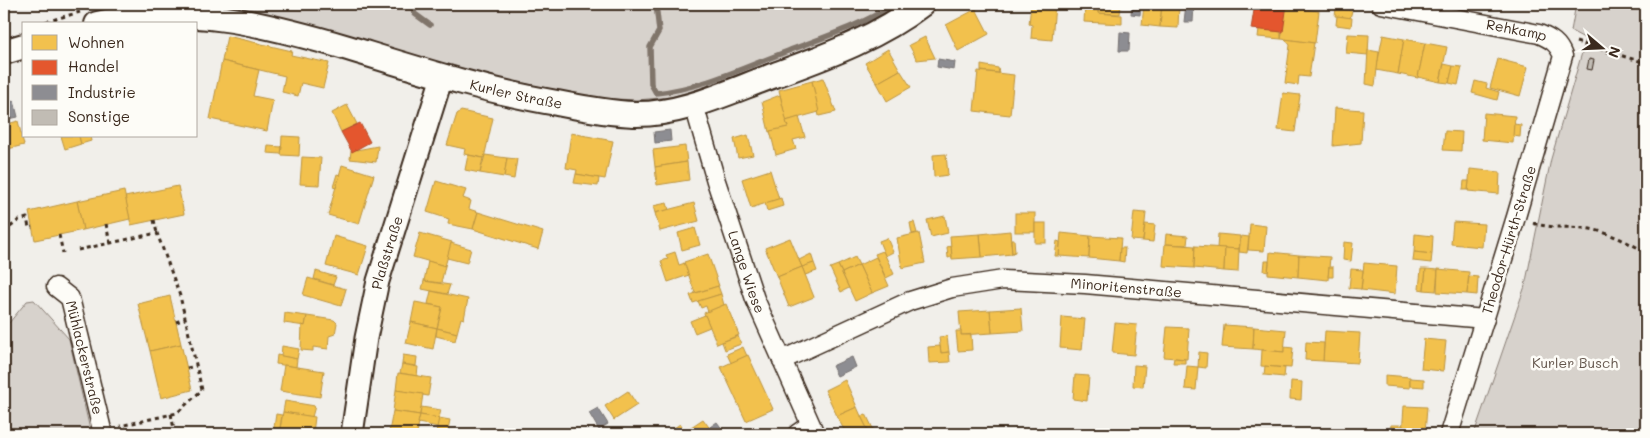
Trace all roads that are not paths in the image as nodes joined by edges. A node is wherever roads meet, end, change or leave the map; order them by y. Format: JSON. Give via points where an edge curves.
{"nodes":[{"id":1,"x":922,"y":4,"type":"edge"},
{"id":2,"x":1381,"y":4,"type":"edge"},
{"id":3,"x":134,"y":10,"type":"edge"},
{"id":4,"x":85,"y":18,"type":"edge"},
{"id":5,"x":1559,"y":46,"type":"joint"},
{"id":6,"x":22,"y":47,"type":"edge"},
{"id":7,"x":4,"y":52,"type":"edge"},
{"id":8,"x":442,"y":77,"type":"junction"},
{"id":9,"x":694,"y":105,"type":"junction"},
{"id":10,"x":56,"y":287,"type":"dead end"},
{"id":11,"x":1485,"y":318,"type":"junction"},
{"id":12,"x":782,"y":360,"type":"junction"},
{"id":13,"x":110,"y":430,"type":"edge"},
{"id":14,"x":807,"y":431,"type":"edge"},
{"id":15,"x":352,"y":434,"type":"edge"},
{"id":16,"x":1448,"y":434,"type":"edge"}],
"edges":[{"from":1,"to":9,"type":"main road","name":"Kurler Straße","via":[[889,28],[858,43]]},
{"from":2,"to":5,"type":"street","name":"Rehkamp","via":[[1539,34]]},
{"from":3,"to":4,"type":"main road","name":"Kurler Straße"},
{"from":3,"to":8,"type":"main road","name":"Kurler Straße","via":[[212,16],[265,26]]},
{"from":5,"to":11,"type":"street","name":"Theodor-Hürth-Straße","via":[[1563,56],[1561,68]]},
{"from":6,"to":7,"type":"main road"},
{"from":8,"to":9,"type":"main road","name":"Kurler Straße","via":[[487,90],[592,110],[634,114]]},
{"from":8,"to":15,"type":"street","name":"Plaßstraße","via":[[378,281]]},
{"from":9,"to":12,"type":"street","name":"Lange Wiese","via":[[755,300]]},
{"from":10,"to":13,"type":"street","name":"Mühlackerstraße","via":[[70,298]]},
{"from":11,"to":12,"type":"street","name":"Minoritenstraße","via":[[1003,280],[952,288],[910,301]]},
{"from":11,"to":16,"type":"street","name":"Theodor-Hürth-Straße"},
{"from":12,"to":14,"type":"street","name":"Lange Wiese"}]}
